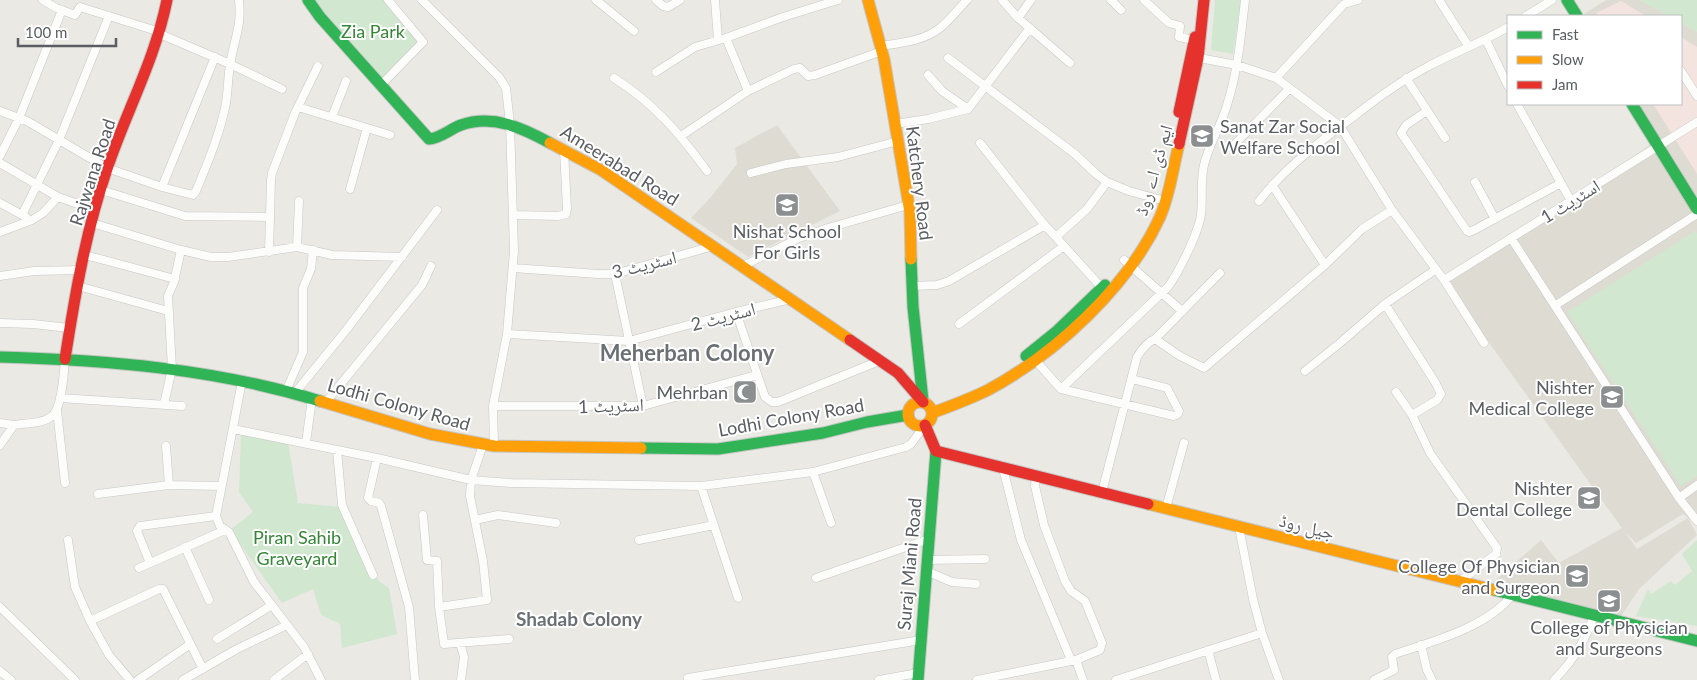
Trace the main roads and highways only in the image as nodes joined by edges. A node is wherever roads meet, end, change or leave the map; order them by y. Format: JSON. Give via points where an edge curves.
{"nodes":[{"id":1,"x":167,"y":0,"type":"edge"},
{"id":2,"x":308,"y":0,"type":"edge"},
{"id":3,"x":868,"y":0,"type":"edge"},
{"id":4,"x":1204,"y":0,"type":"edge"},
{"id":5,"x":1566,"y":0,"type":"edge"},
{"id":6,"x":1574,"y":0,"type":"edge"},
{"id":7,"x":1199,"y":8,"type":"edge"},
{"id":8,"x":1576,"y":15,"type":"edge"},
{"id":9,"x":1583,"y":15,"type":"edge"},
{"id":10,"x":1633,"y":105,"type":"edge"},
{"id":11,"x":1640,"y":105,"type":"edge"},
{"id":12,"x":1183,"y":111,"type":"junction"},
{"id":13,"x":1661,"y":144,"type":"junction"},
{"id":14,"x":1697,"y":196,"type":"edge"},
{"id":15,"x":1697,"y":209,"type":"edge"},
{"id":16,"x":1127,"y":263,"type":"junction"},
{"id":17,"x":0,"y":357,"type":"edge"},
{"id":18,"x":65,"y":359,"type":"junction"},
{"id":19,"x":980,"y":393,"type":"junction"},
{"id":20,"x":923,"y":402,"type":"junction"},
{"id":21,"x":932,"y":413,"type":"junction"},
{"id":22,"x":908,"y":415,"type":"junction"},
{"id":23,"x":925,"y":425,"type":"junction"},
{"id":24,"x":936,"y":451,"type":"junction"},
{"id":25,"x":1697,"y":641,"type":"edge"},
{"id":26,"x":918,"y":676,"type":"edge"}],
"edges":[{"from":1,"to":18,"type":"main road","name":"Rajwana Road","via":[[160,33],[107,168],[95,210]]},
{"from":2,"to":20,"type":"main road","name":"Ameerabad Road","via":[[380,86],[430,139],[468,122],[483,121],[524,128],[601,170],[743,266],[898,373]]},
{"from":3,"to":20,"type":"main road","name":"Katchery Road","via":[[881,49],[908,204]]},
{"from":4,"to":7,"type":"main road","name":"ایم ڈی اے روڈ"},
{"from":5,"to":8,"type":"main road"},
{"from":6,"to":9,"type":"main road"},
{"from":7,"to":12,"type":"main road","name":"ایم ڈی اے روڈ"},
{"from":7,"to":12,"type":"main road","name":"ایم ڈی اے روڈ","via":[[1199,58]]},
{"from":10,"to":13,"type":"main road"},
{"from":11,"to":13,"type":"main road"},
{"from":12,"to":16,"type":"main road","name":"ایم ڈی اے روڈ","via":[[1150,221]]},
{"from":12,"to":16,"type":"main road","name":"ایم ڈی اے روڈ","via":[[1166,202],[1156,225]]},
{"from":13,"to":14,"type":"main road"},
{"from":13,"to":15,"type":"main road"},
{"from":16,"to":19,"type":"main road","name":"ایم ڈی اے روڈ","via":[[1057,331],[992,380]]},
{"from":16,"to":19,"type":"main road","name":"ایم ڈی اے روڈ","via":[[1108,293],[1062,338],[996,386]]},
{"from":17,"to":18,"type":"main road","name":"Lodhi Colony Road"},
{"from":18,"to":22,"type":"main road","name":"Lodhi Colony Road","via":[[152,366],[242,381],[291,392],[430,434],[488,446],[718,449],[823,433]]},
{"from":19,"to":21,"type":"main road","name":"ایم ڈی اے روڈ"},
{"from":20,"to":21,"type":"main road"},
{"from":20,"to":22,"type":"main road","via":[[913,404]]},
{"from":21,"to":23,"type":"main road"},
{"from":22,"to":23,"type":"main road","via":[[913,424]]},
{"from":23,"to":24,"type":"main road"},
{"from":24,"to":25,"type":"main road","name":"جیل روڈ"},
{"from":24,"to":26,"type":"main road","name":"Suraj Miani Road"}]}
